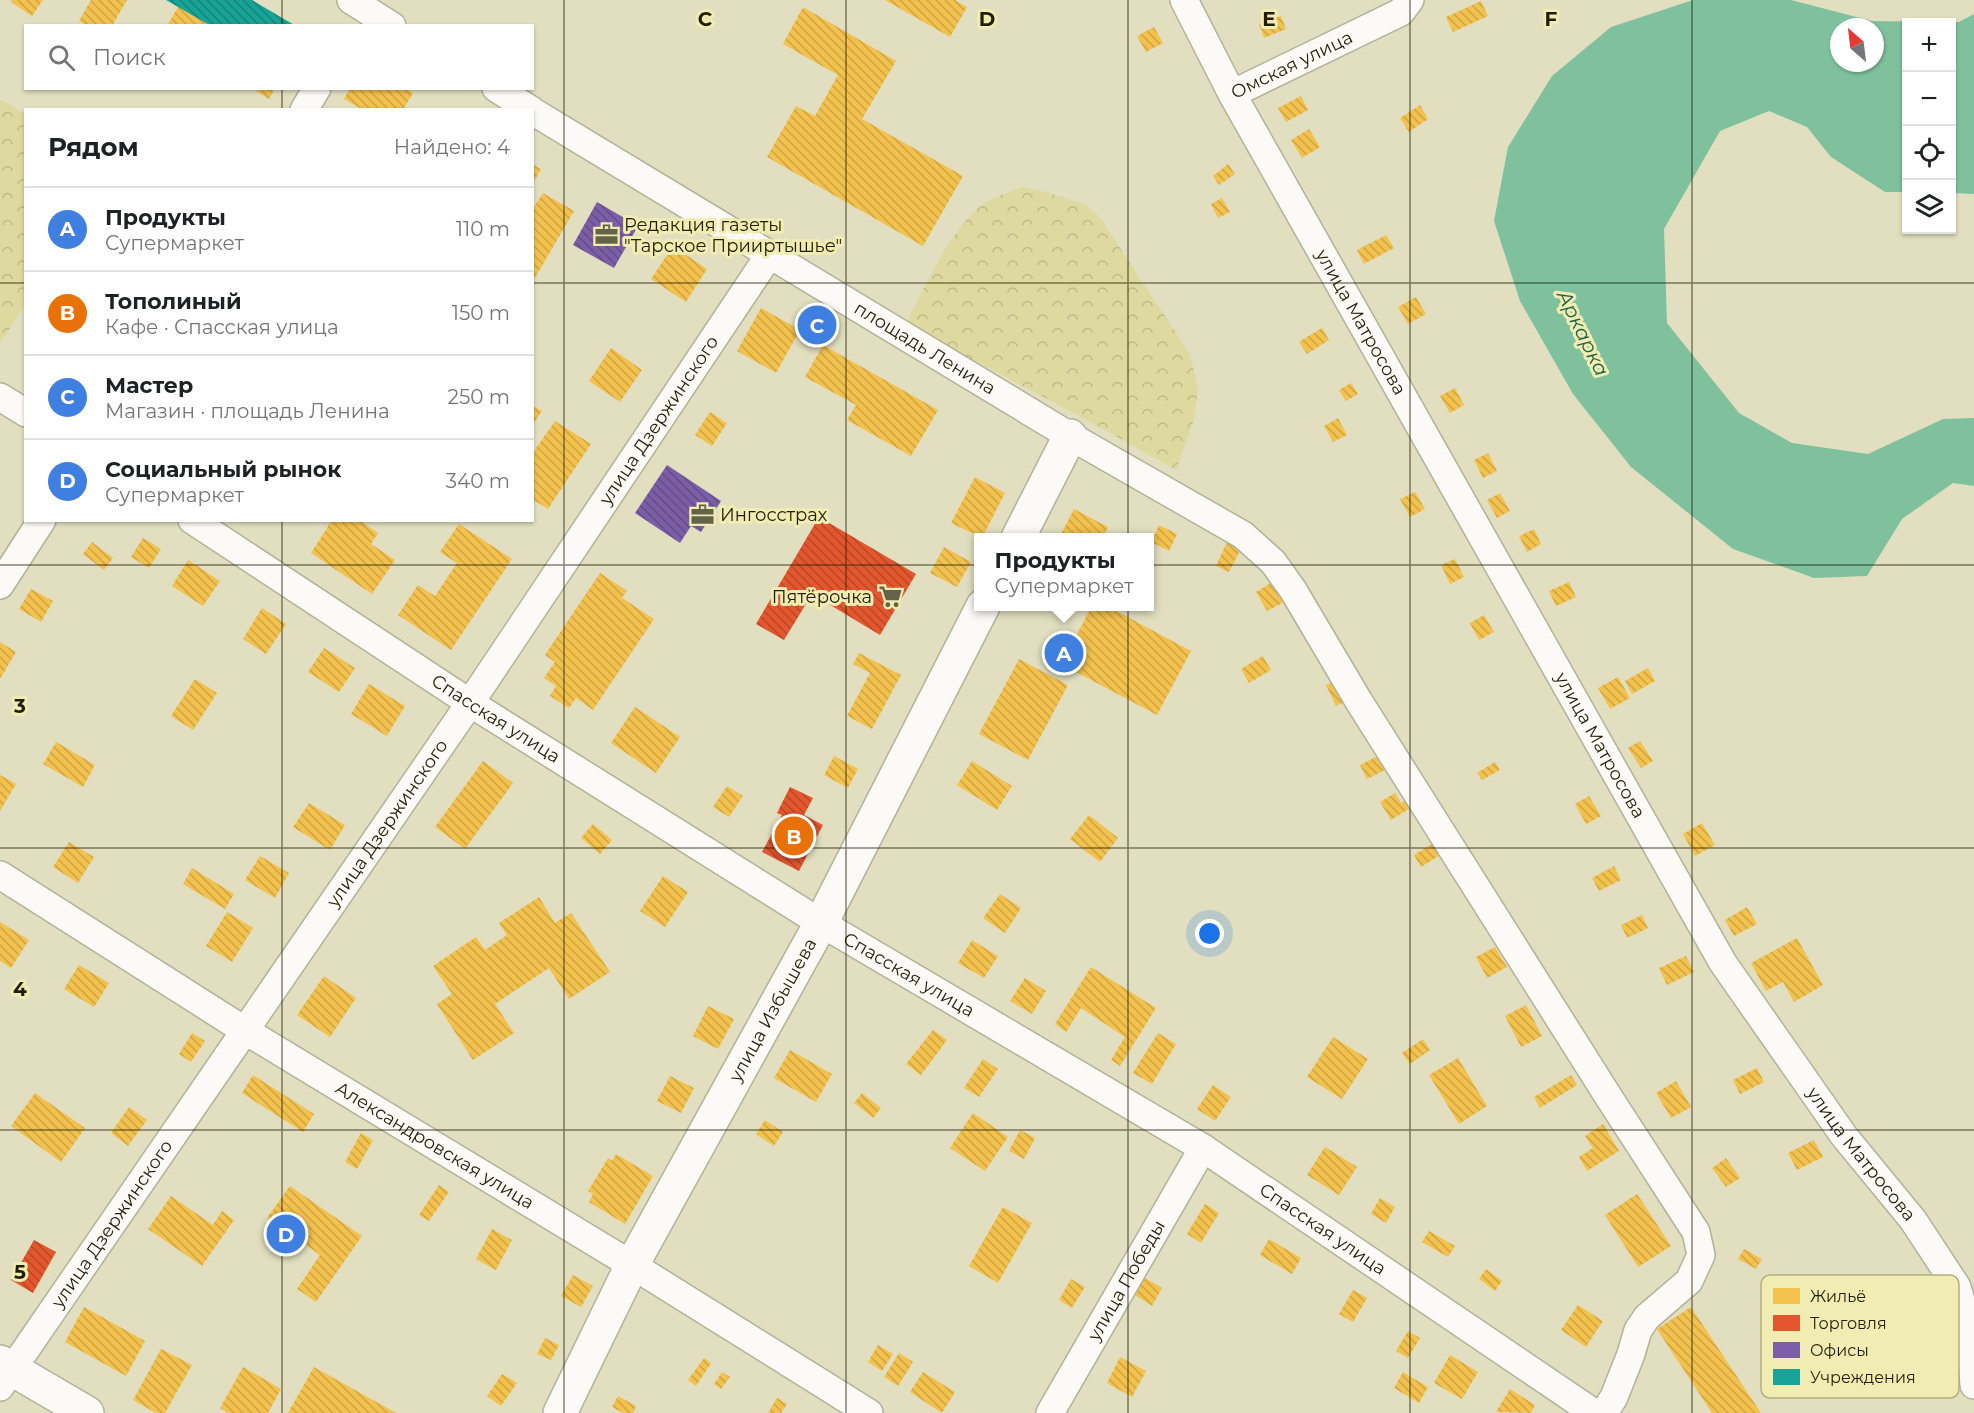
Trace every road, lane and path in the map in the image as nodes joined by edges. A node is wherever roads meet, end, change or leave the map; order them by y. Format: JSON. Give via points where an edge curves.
{"nodes":[{"id":1,"x":1184,"y":0,"type":"edge"},
{"id":2,"x":1410,"y":0,"type":"edge"},
{"id":3,"x":358,"y":12,"type":"edge"},
{"id":4,"x":387,"y":24,"type":"edge"},
{"id":5,"x":316,"y":90,"type":"edge"},
{"id":6,"x":499,"y":90,"type":"edge"},
{"id":7,"x":1232,"y":94,"type":"junction"},
{"id":8,"x":304,"y":108,"type":"edge"},
{"id":9,"x":529,"y":108,"type":"edge"},
{"id":10,"x":534,"y":111,"type":"edge"},
{"id":11,"x":770,"y":254,"type":"junction"},
{"id":12,"x":0,"y":397,"type":"edge"},
{"id":13,"x":24,"y":412,"type":"edge"},
{"id":14,"x":1070,"y":436,"type":"junction"},
{"id":15,"x":41,"y":522,"type":"edge"},
{"id":16,"x":195,"y":522,"type":"edge"},
{"id":17,"x":1020,"y":533,"type":"edge"},
{"id":18,"x":0,"y":585,"type":"edge"},
{"id":19,"x":980,"y":611,"type":"edge"},
{"id":20,"x":470,"y":703,"type":"junction"},
{"id":21,"x":0,"y":875,"type":"edge"},
{"id":22,"x":821,"y":923,"type":"junction"},
{"id":23,"x":244,"y":1030,"type":"junction"},
{"id":24,"x":1203,"y":1148,"type":"junction"},
{"id":25,"x":632,"y":1265,"type":"junction"},
{"id":26,"x":1950,"y":1275,"type":"edge"},
{"id":27,"x":1959,"y":1291,"type":"edge"},
{"id":28,"x":4,"y":1373,"type":"edge"},
{"id":29,"x":1974,"y":1385,"type":"edge"},
{"id":30,"x":87,"y":1413,"type":"edge"},
{"id":31,"x":560,"y":1413,"type":"edge"},
{"id":32,"x":869,"y":1413,"type":"edge"},
{"id":33,"x":1050,"y":1413,"type":"edge"},
{"id":34,"x":1594,"y":1413,"type":"edge"},
{"id":35,"x":1604,"y":1413,"type":"edge"}],
"edges":[{"from":1,"to":7,"type":"street","name":"Омская улица"},
{"from":2,"to":7,"type":"street","name":"Омская улица","via":[[1401,12]]},
{"from":3,"to":4,"type":"street"},
{"from":5,"to":8,"type":"street"},
{"from":6,"to":9,"type":"street","name":"площадь Ленина"},
{"from":7,"to":26,"type":"street","name":"улица Матросова","via":[[1723,963],[1844,1136],[1913,1220]]},
{"from":10,"to":11,"type":"street","name":"площадь Ленина"},
{"from":11,"to":14,"type":"street","name":"площадь Ленина"},
{"from":11,"to":20,"type":"street","name":"улица Дзержинского"},
{"from":12,"to":13,"type":"street"},
{"from":14,"to":17,"type":"main road"},
{"from":14,"to":35,"type":"street","name":"площадь Ленина","via":[[1243,535],[1273,562],[1696,1232],[1701,1255],[1689,1281],[1647,1317],[1638,1330]]},
{"from":15,"to":18,"type":"street"},
{"from":16,"to":20,"type":"street","name":"Спасская улица"},
{"from":19,"to":22,"type":"main road","name":"улица Избышева"},
{"from":20,"to":22,"type":"street","name":"Спасская улица"},
{"from":20,"to":23,"type":"street","name":"улица Дзержинского"},
{"from":21,"to":23,"type":"street","name":"Александровская улица"},
{"from":22,"to":24,"type":"street","name":"Спасская улица"},
{"from":22,"to":25,"type":"main road","name":"улица Избышева"},
{"from":23,"to":25,"type":"street","name":"Александровская улица"},
{"from":23,"to":28,"type":"street","name":"улица Дзержинского"},
{"from":24,"to":33,"type":"street","name":"улица Победы"},
{"from":24,"to":34,"type":"street","name":"Спасская улица"},
{"from":25,"to":31,"type":"main road","name":"улица Избышева"},
{"from":25,"to":32,"type":"street","name":"Александровская улица"},
{"from":27,"to":29,"type":"street","name":"улица Матросова","via":[[1970,1331]]},
{"from":28,"to":30,"type":"main road"}]}
